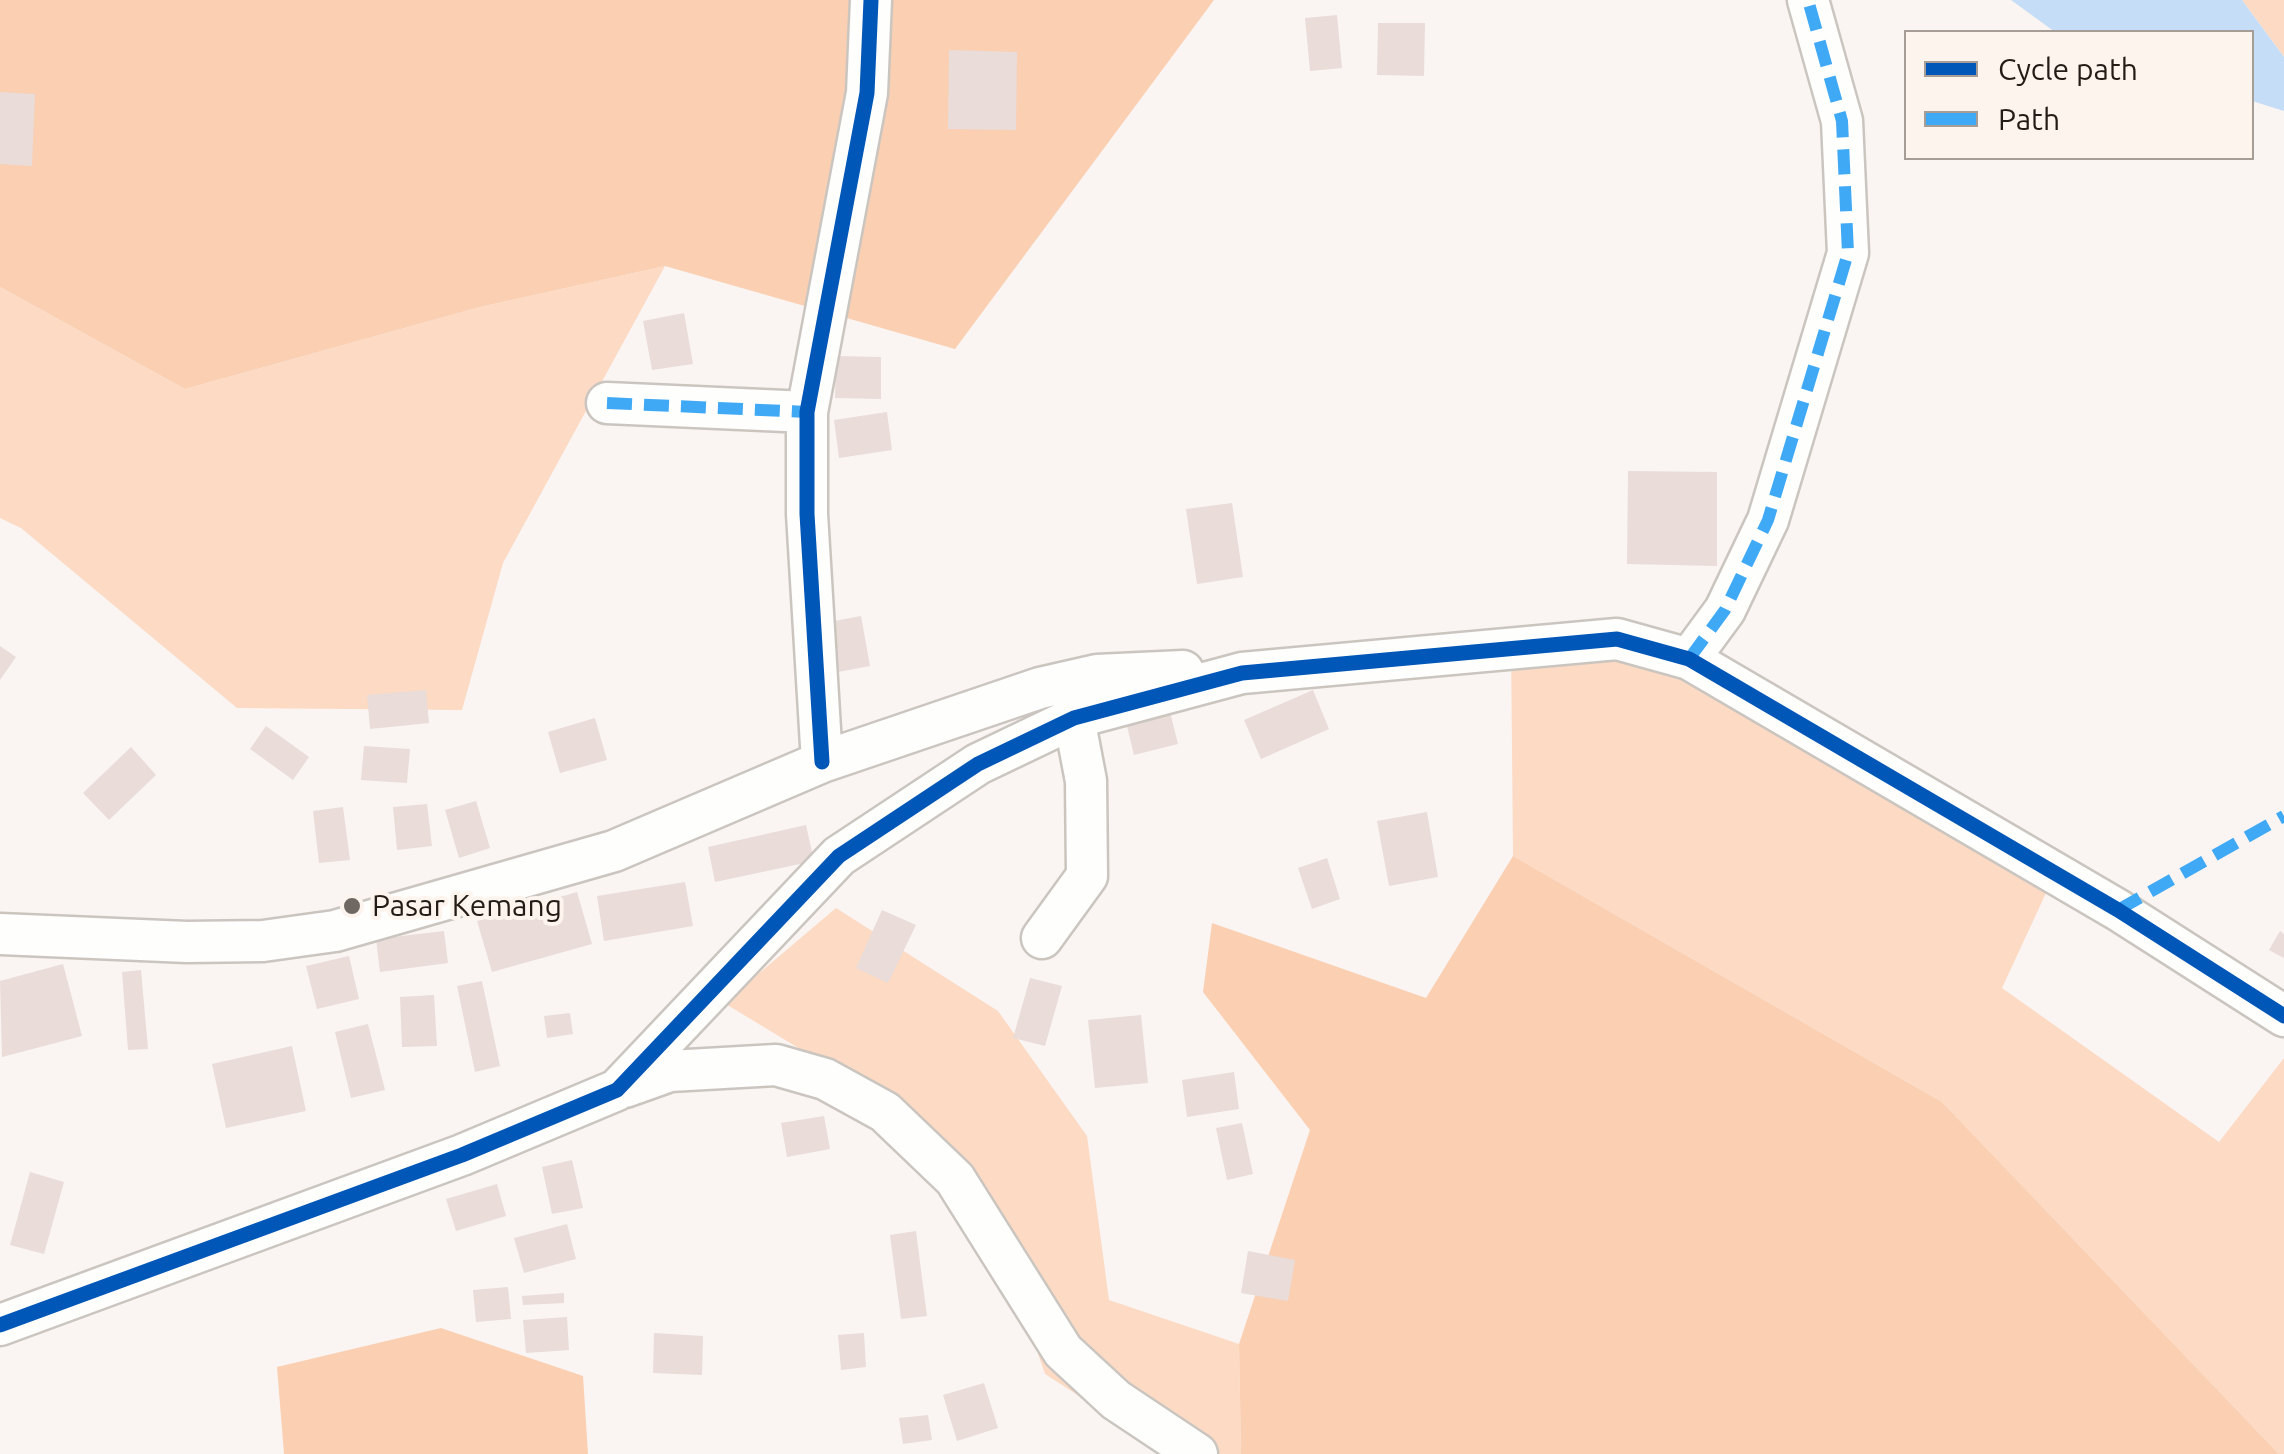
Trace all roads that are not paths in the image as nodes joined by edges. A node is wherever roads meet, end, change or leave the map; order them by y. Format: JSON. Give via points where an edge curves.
{"nodes":[{"id":1,"x":871,"y":0,"type":"edge"},
{"id":2,"x":1808,"y":0,"type":"edge"},
{"id":3,"x":607,"y":402,"type":"dead end"},
{"id":4,"x":807,"y":412,"type":"junction"},
{"id":5,"x":1689,"y":659,"type":"junction"},
{"id":6,"x":1242,"y":672,"type":"junction"},
{"id":7,"x":1074,"y":718,"type":"junction"},
{"id":8,"x":822,"y":762,"type":"junction"},
{"id":9,"x":0,"y":934,"type":"edge"},
{"id":10,"x":1042,"y":938,"type":"dead end"},
{"id":11,"x":2284,"y":1016,"type":"edge"},
{"id":12,"x":617,"y":1090,"type":"junction"},
{"id":13,"x":0,"y":1326,"type":"edge"},
{"id":14,"x":1197,"y":1454,"type":"edge"}],
"edges":[{"from":1,"to":4,"type":"street","via":[[867,93]]},
{"from":2,"to":5,"type":"street","via":[[1842,121],[1848,253],[1768,520],[1725,610]]},
{"from":3,"to":4,"type":"street"},
{"from":4,"to":8,"type":"street"},
{"from":5,"to":6,"type":"street","via":[[1617,639]]},
{"from":5,"to":11,"type":"street","via":[[2118,910]]},
{"from":6,"to":7,"type":"street"},
{"from":6,"to":8,"type":"street","via":[[1098,675],[1040,688]]},
{"from":7,"to":10,"type":"street","via":[[1086,781],[1087,876]]},
{"from":7,"to":12,"type":"street","via":[[978,764],[839,856]]},
{"from":8,"to":9,"type":"street","via":[[614,851],[335,931],[187,942]]},
{"from":12,"to":13,"type":"street","via":[[462,1156]]},
{"from":12,"to":14,"type":"street","via":[[670,1070],[776,1065],[825,1079],[885,1112],[955,1180],[1063,1352],[1116,1400]]}]}
